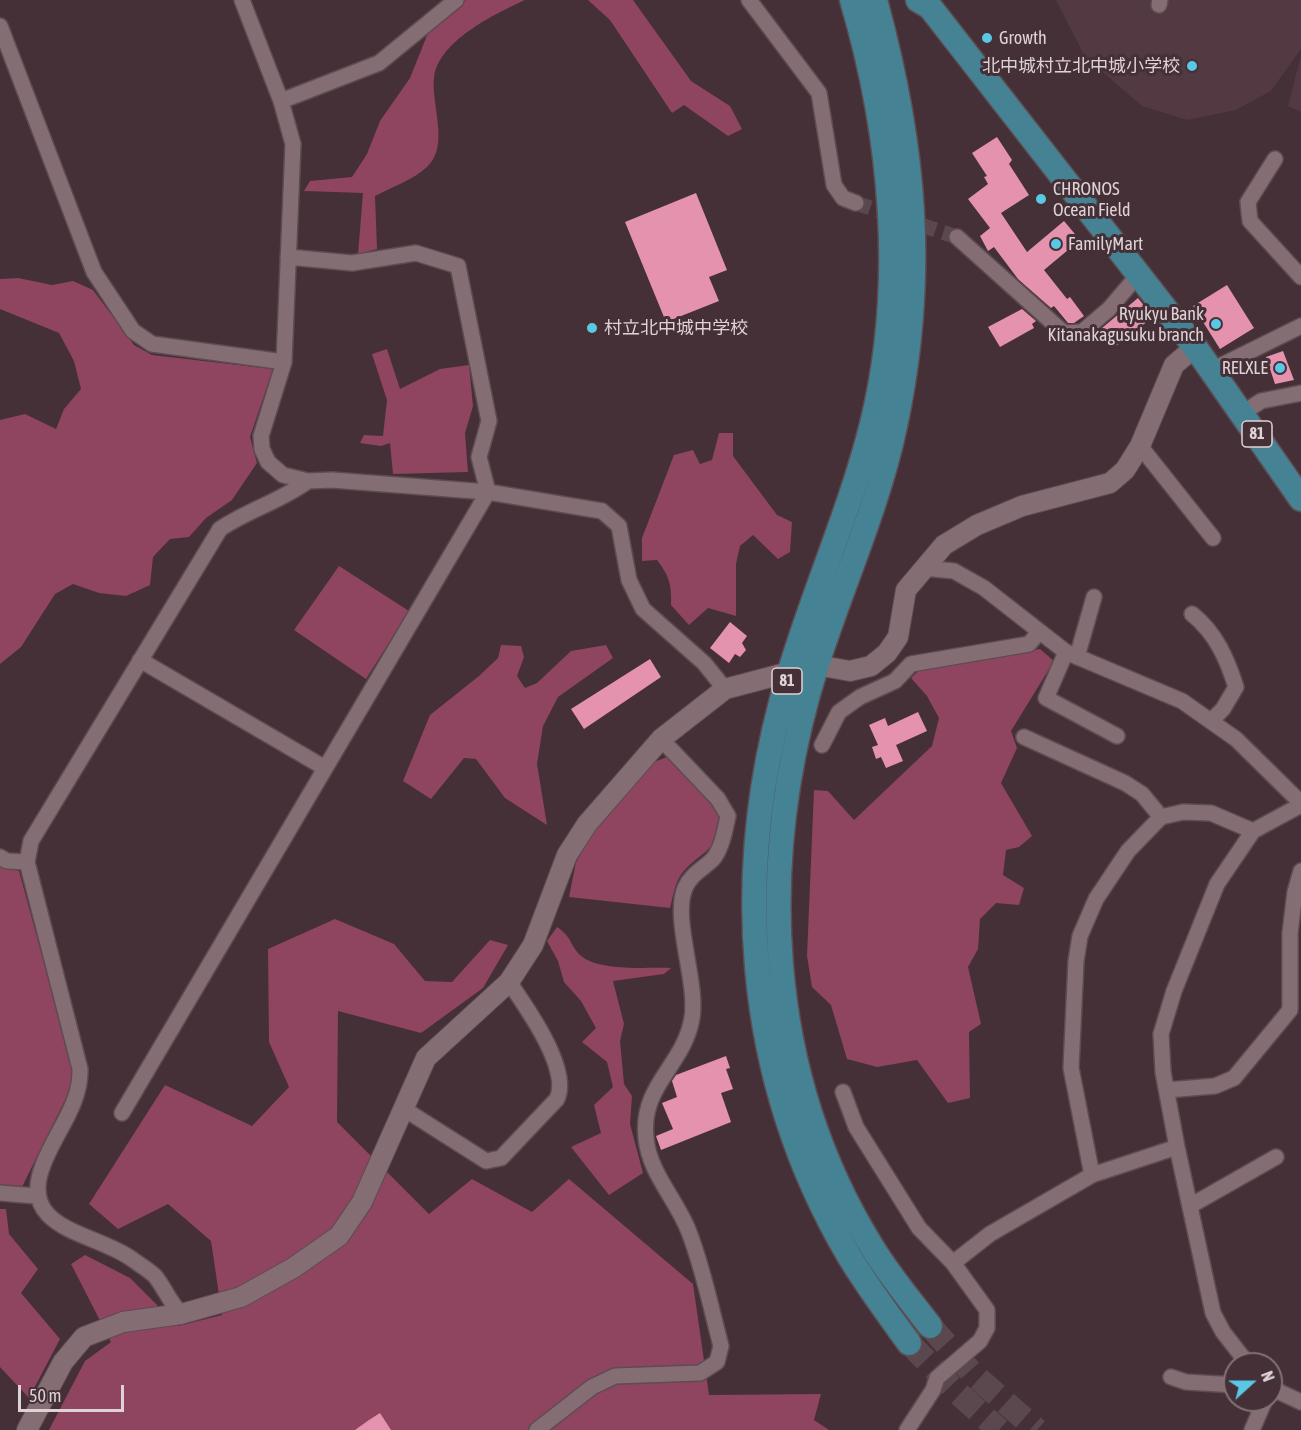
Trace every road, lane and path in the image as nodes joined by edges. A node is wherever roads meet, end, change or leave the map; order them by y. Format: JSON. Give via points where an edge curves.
{"nodes":[{"id":1,"x":242,"y":0,"type":"edge"},
{"id":2,"x":456,"y":0,"type":"edge"},
{"id":3,"x":749,"y":0,"type":"edge"},
{"id":4,"x":852,"y":0,"type":"edge"},
{"id":5,"x":875,"y":0,"type":"edge"},
{"id":6,"x":928,"y":2,"type":"edge"},
{"id":7,"x":0,"y":26,"type":"edge"},
{"id":8,"x":281,"y":100,"type":"junction"},
{"id":9,"x":1275,"y":159,"type":"dead end"},
{"id":10,"x":856,"y":203,"type":"tunnel mouth"},
{"id":11,"x":957,"y":237,"type":"tunnel mouth"},
{"id":12,"x":288,"y":257,"type":"junction"},
{"id":13,"x":1138,"y":275,"type":"junction"},
{"id":14,"x":1301,"y":277,"type":"edge"},
{"id":15,"x":1301,"y":326,"type":"edge"},
{"id":16,"x":1195,"y":347,"type":"junction"},
{"id":17,"x":284,"y":362,"type":"junction"},
{"id":18,"x":1212,"y":370,"type":"junction"},
{"id":19,"x":1301,"y":393,"type":"edge"},
{"id":20,"x":1243,"y":413,"type":"junction"},
{"id":21,"x":1140,"y":446,"type":"junction"},
{"id":22,"x":308,"y":481,"type":"junction"},
{"id":23,"x":488,"y":492,"type":"junction"},
{"id":24,"x":1301,"y":499,"type":"edge"},
{"id":25,"x":1213,"y":538,"type":"dead end"},
{"id":26,"x":924,"y":568,"type":"junction"},
{"id":27,"x":1094,"y":597,"type":"dead end"},
{"id":28,"x":1192,"y":614,"type":"dead end"},
{"id":29,"x":1039,"y":632,"type":"junction"},
{"id":30,"x":1072,"y":654,"type":"junction"},
{"id":31,"x":140,"y":660,"type":"junction"},
{"id":32,"x":816,"y":665,"type":"junction"},
{"id":33,"x":790,"y":672,"type":"junction"},
{"id":34,"x":725,"y":689,"type":"junction"},
{"id":35,"x":1211,"y":721,"type":"junction"},
{"id":36,"x":1117,"y":736,"type":"dead end"},
{"id":37,"x":1024,"y":737,"type":"dead end"},
{"id":38,"x":661,"y":739,"type":"junction"},
{"id":39,"x":822,"y":745,"type":"dead end"},
{"id":40,"x":325,"y":768,"type":"junction"},
{"id":41,"x":1301,"y":804,"type":"edge"},
{"id":42,"x":1161,"y":817,"type":"junction"},
{"id":43,"x":1253,"y":831,"type":"junction"},
{"id":44,"x":0,"y":857,"type":"edge"},
{"id":45,"x":27,"y":862,"type":"junction"},
{"id":46,"x":1301,"y":871,"type":"edge"},
{"id":47,"x":1295,"y":931,"type":"edge"},
{"id":48,"x":509,"y":982,"type":"junction"},
{"id":49,"x":1167,"y":1090,"type":"junction"},
{"id":50,"x":843,"y":1092,"type":"dead end"},
{"id":51,"x":404,"y":1109,"type":"junction"},
{"id":52,"x":122,"y":1113,"type":"dead end"},
{"id":53,"x":1177,"y":1147,"type":"junction"},
{"id":54,"x":1276,"y":1157,"type":"dead end"},
{"id":55,"x":1092,"y":1175,"type":"junction"},
{"id":56,"x":0,"y":1193,"type":"edge"},
{"id":57,"x":36,"y":1196,"type":"junction"},
{"id":58,"x":1190,"y":1206,"type":"junction"},
{"id":59,"x":953,"y":1263,"type":"junction"},
{"id":60,"x":181,"y":1314,"type":"junction"},
{"id":61,"x":930,"y":1326,"type":"tunnel mouth"},
{"id":62,"x":909,"y":1343,"type":"tunnel mouth"},
{"id":63,"x":1239,"y":1352,"type":"edge"},
{"id":64,"x":1171,"y":1377,"type":"dead end"},
{"id":65,"x":1223,"y":1384,"type":"edge"},
{"id":66,"x":1283,"y":1394,"type":"edge"},
{"id":67,"x":1301,"y":1402,"type":"edge"},
{"id":68,"x":1260,"y":1412,"type":"edge"},
{"id":69,"x":27,"y":1430,"type":"edge"},
{"id":70,"x":537,"y":1430,"type":"edge"},
{"id":71,"x":907,"y":1430,"type":"edge"},
{"id":72,"x":1252,"y":1430,"type":"edge"}],
"edges":[{"from":1,"to":8,"type":"street"},
{"from":2,"to":8,"type":"street","via":[[379,63]]},
{"from":3,"to":10,"type":"street","via":[[819,93],[834,185],[843,198]]},
{"from":4,"to":33,"type":"main road","number":"81","via":[[878,108],[887,175],[890,274],[885,349],[872,423]]},
{"from":5,"to":32,"type":"main road","number":"81","via":[[898,92],[910,166],[915,256],[913,302],[895,428]]},
{"from":6,"to":13,"type":"main road","number":"81"},
{"from":7,"to":17,"type":"street","via":[[94,272],[133,331],[152,344]]},
{"from":8,"to":12,"type":"street","via":[[293,144]]},
{"from":9,"to":14,"type":"street","via":[[1248,202],[1250,221]]},
{"from":11,"to":13,"type":"street","via":[[1064,333],[1082,332],[1109,309]]},
{"from":12,"to":17,"type":"street"},
{"from":12,"to":23,"type":"street","via":[[352,263],[416,253],[458,266],[489,422],[479,457]]},
{"from":13,"to":16,"type":"main road","number":"81"},
{"from":15,"to":18,"type":"street"},
{"from":16,"to":18,"type":"main road","number":"81"},
{"from":16,"to":21,"type":"street","via":[[1174,365]]},
{"from":17,"to":22,"type":"street","via":[[261,435],[262,449],[267,462],[283,475]]},
{"from":18,"to":20,"type":"main road","number":"81"},
{"from":19,"to":20,"type":"street","via":[[1261,401]]},
{"from":20,"to":24,"type":"main road","number":"81"},
{"from":21,"to":25,"type":"street"},
{"from":21,"to":26,"type":"street","via":[[1125,470],[1110,483],[1022,506],[976,525],[944,545]]},
{"from":22,"to":23,"type":"street"},
{"from":22,"to":31,"type":"street","via":[[220,529]]},
{"from":23,"to":34,"type":"street","via":[[602,511],[619,526],[629,580],[643,609],[704,663]]},
{"from":23,"to":40,"type":"street"},
{"from":26,"to":29,"type":"street","via":[[954,571],[984,588]]},
{"from":26,"to":32,"type":"street","via":[[906,590],[898,637],[887,653],[871,666],[850,672]]},
{"from":27,"to":30,"type":"street"},
{"from":28,"to":35,"type":"street","via":[[1209,627],[1236,687]]},
{"from":29,"to":30,"type":"street"},
{"from":29,"to":39,"type":"street","via":[[1029,644],[911,664],[895,681],[839,712]]},
{"from":30,"to":35,"type":"street","via":[[1182,701]]},
{"from":30,"to":36,"type":"street","via":[[1046,698]]},
{"from":31,"to":40,"type":"street"},
{"from":31,"to":45,"type":"street","via":[[31,841]]},
{"from":32,"to":33,"type":"street"},
{"from":32,"to":61,"type":"main road","number":"81","via":[[798,729],[782,814],[777,940],[786,1022],[807,1103],[834,1175],[872,1247]]},
{"from":33,"to":34,"type":"street"},
{"from":33,"to":62,"type":"main road","number":"81","via":[[759,803],[754,937],[764,1026],[784,1106],[810,1177],[848,1254]]},
{"from":34,"to":38,"type":"street"},
{"from":35,"to":41,"type":"street","via":[[1236,739]]},
{"from":37,"to":42,"type":"street","via":[[1125,783],[1142,794]]},
{"from":38,"to":48,"type":"street","via":[[587,824],[567,855],[533,945]]},
{"from":38,"to":70,"type":"street","via":[[718,799],[728,816],[713,858],[696,871],[684,889],[682,915],[694,1002],[692,1021],[681,1051],[645,1111],[646,1140],[656,1171],[689,1231],[721,1346],[717,1362],[700,1373],[615,1376],[592,1387]]},
{"from":40,"to":52,"type":"street"},
{"from":41,"to":43,"type":"street"},
{"from":42,"to":43,"type":"street","via":[[1183,812],[1211,813]]},
{"from":42,"to":55,"type":"street","via":[[1128,851],[1096,899],[1080,936],[1071,1068]]},
{"from":43,"to":49,"type":"street","via":[[1216,884],[1174,991],[1161,1034]]},
{"from":44,"to":45,"type":"street"},
{"from":45,"to":57,"type":"street","via":[[80,1069],[80,1087],[43,1164]]},
{"from":46,"to":47,"type":"street","via":[[1295,892]]},
{"from":47,"to":49,"type":"street","via":[[1290,1010],[1233,1078],[1215,1086]]},
{"from":48,"to":51,"type":"street","via":[[426,1058]]},
{"from":48,"to":51,"type":"street","via":[[535,1021],[555,1063],[561,1090],[557,1099],[494,1161],[486,1161]]},
{"from":49,"to":53,"type":"street"},
{"from":50,"to":59,"type":"street","via":[[856,1126],[919,1228]]},
{"from":51,"to":60,"type":"street","via":[[362,1202],[339,1236],[241,1298]]},
{"from":53,"to":55,"type":"street"},
{"from":53,"to":58,"type":"street"},
{"from":54,"to":58,"type":"street"},
{"from":55,"to":59,"type":"street","via":[[990,1234]]},
{"from":56,"to":57,"type":"street"},
{"from":57,"to":60,"type":"street","via":[[41,1209],[58,1223],[127,1256],[155,1276]]},
{"from":58,"to":63,"type":"street","via":[[1214,1313]]},
{"from":59,"to":71,"type":"street","via":[[987,1310],[987,1328],[980,1341],[937,1378]]},
{"from":60,"to":69,"type":"street","via":[[123,1322],[84,1337],[63,1362]]},
{"from":64,"to":65,"type":"street"},
{"from":66,"to":67,"type":"street"},
{"from":68,"to":72,"type":"street"}]}
